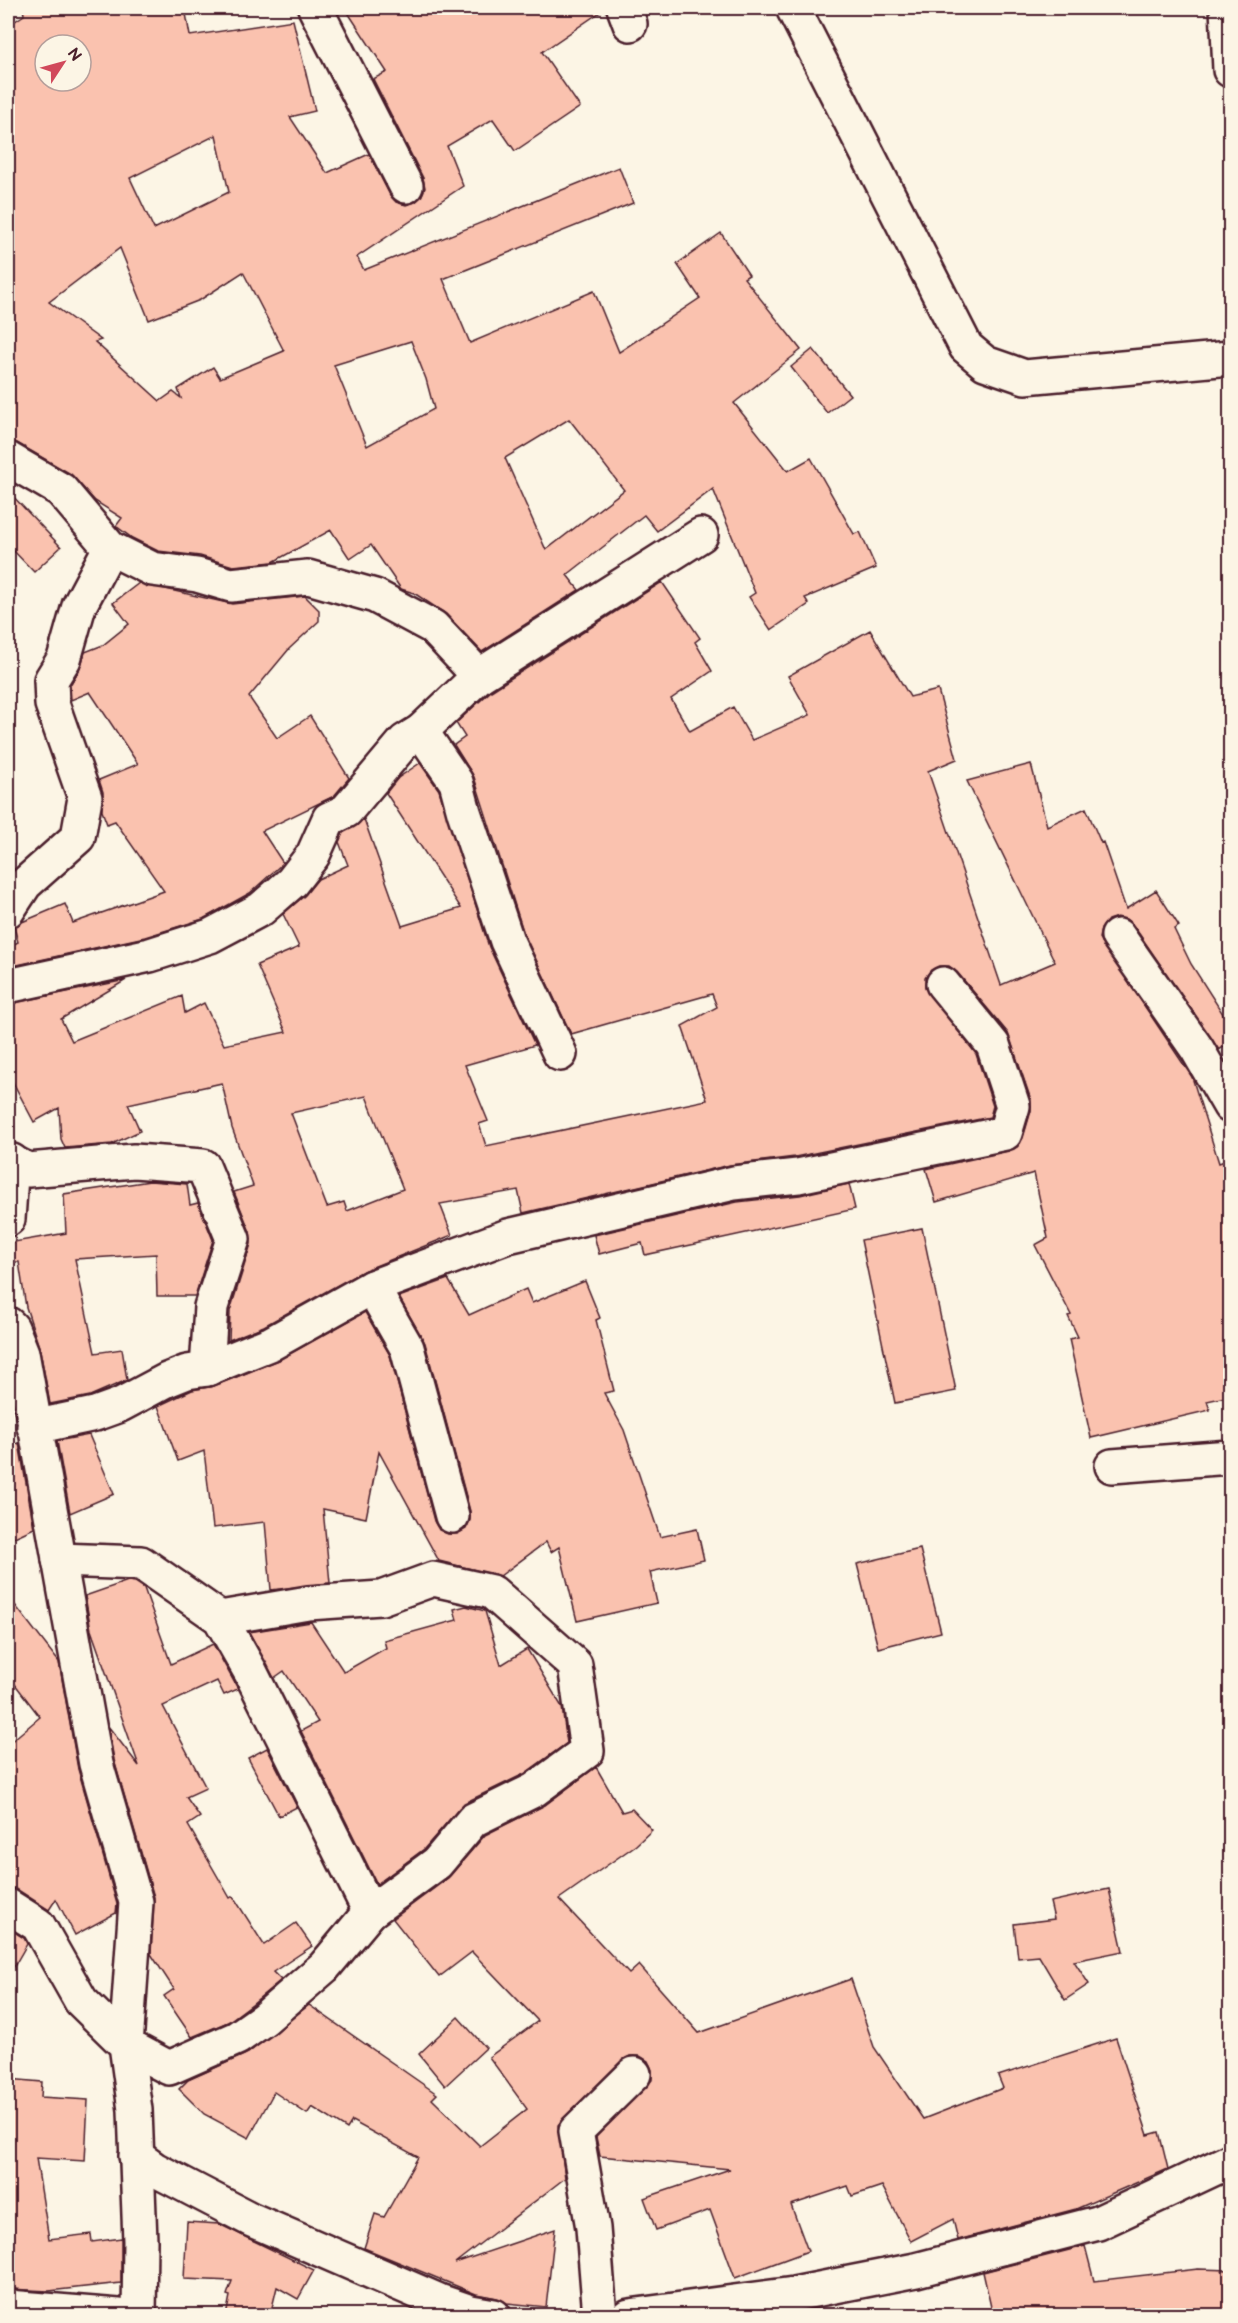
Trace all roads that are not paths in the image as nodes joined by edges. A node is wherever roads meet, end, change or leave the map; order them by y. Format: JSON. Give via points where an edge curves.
{"nodes":[{"id":1,"x":315,"y":8,"type":"edge"},
{"id":2,"x":793,"y":8,"type":"edge"},
{"id":3,"x":1227,"y":8,"type":"edge"},
{"id":4,"x":1230,"y":70,"type":"edge"},
{"id":5,"x":406,"y":186,"type":"dead end"},
{"id":6,"x":1230,"y":358,"type":"edge"},
{"id":7,"x":8,"y":459,"type":"edge"},
{"id":8,"x":701,"y":535,"type":"dead end"},
{"id":9,"x":110,"y":548,"type":"junction"},
{"id":10,"x":479,"y":676,"type":"junction"},
{"id":11,"x":421,"y":731,"type":"junction"},
{"id":12,"x":8,"y":910,"type":"edge"},
{"id":13,"x":1118,"y":936,"type":"dead end"},
{"id":14,"x":943,"y":984,"type":"dead end"},
{"id":15,"x":8,"y":986,"type":"edge"},
{"id":16,"x":560,"y":1054,"type":"dead end"},
{"id":17,"x":1230,"y":1106,"type":"edge"},
{"id":18,"x":10,"y":1160,"type":"edge"},
{"id":19,"x":8,"y":1219,"type":"edge"},
{"id":20,"x":372,"y":1287,"type":"junction"},
{"id":21,"x":8,"y":1324,"type":"edge"},
{"id":22,"x":207,"y":1369,"type":"junction"},
{"id":23,"x":34,"y":1427,"type":"junction"},
{"id":24,"x":1230,"y":1457,"type":"edge"},
{"id":25,"x":1112,"y":1466,"type":"dead end"},
{"id":26,"x":452,"y":1516,"type":"dead end"},
{"id":27,"x":59,"y":1560,"type":"junction"},
{"id":28,"x":220,"y":1618,"type":"junction"},
{"id":29,"x":8,"y":1906,"type":"edge"},
{"id":30,"x":370,"y":1912,"type":"junction"},
{"id":31,"x":126,"y":2045,"type":"junction"},
{"id":32,"x":634,"y":2074,"type":"dead end"},
{"id":33,"x":136,"y":2156,"type":"junction"},
{"id":34,"x":1230,"y":2161,"type":"edge"},
{"id":35,"x":8,"y":2307,"type":"edge"},
{"id":36,"x":119,"y":2316,"type":"edge"},
{"id":37,"x":139,"y":2316,"type":"edge"},
{"id":38,"x":494,"y":2316,"type":"edge"},
{"id":39,"x":600,"y":2316,"type":"edge"},
{"id":40,"x":629,"y":2316,"type":"edge"}],
"edges":[{"from":1,"to":5,"type":"street"},
{"from":2,"to":6,"type":"street","via":[[966,347],[985,363],[1025,377]]},
{"from":3,"to":4,"type":"street"},
{"from":7,"to":9,"type":"street","via":[[61,490]]},
{"from":8,"to":10,"type":"street"},
{"from":9,"to":10,"type":"street","via":[[152,569],[197,575],[231,585],[308,577],[375,596],[433,627]]},
{"from":9,"to":12,"type":"street","via":[[79,606],[63,659],[51,680],[52,704],[85,798],[78,837],[25,884]]},
{"from":10,"to":11,"type":"street"},
{"from":11,"to":15,"type":"street","via":[[405,741],[345,811],[329,819],[313,855],[292,882],[261,909],[210,936],[150,955]]},
{"from":11,"to":16,"type":"street","via":[[456,782],[507,941]]},
{"from":13,"to":17,"type":"street","via":[[1197,1049]]},
{"from":14,"to":20,"type":"street","via":[[993,1045],[1013,1106],[1005,1133],[798,1176],[734,1183],[508,1236]]},
{"from":18,"to":19,"type":"street"},
{"from":18,"to":22,"type":"street","via":[[28,1170],[134,1161],[203,1166],[233,1239],[211,1307]]},
{"from":20,"to":22,"type":"street","via":[[272,1343]]},
{"from":20,"to":26,"type":"street","via":[[407,1347]]},
{"from":21,"to":23,"type":"street","via":[[22,1353]]},
{"from":22,"to":23,"type":"street","via":[[167,1380],[95,1414]]},
{"from":23,"to":27,"type":"street"},
{"from":24,"to":25,"type":"street"},
{"from":27,"to":28,"type":"street","via":[[141,1563]]},
{"from":27,"to":31,"type":"street","via":[[96,1764],[136,1902]]},
{"from":28,"to":30,"type":"street"},
{"from":28,"to":30,"type":"street","via":[[308,1603],[381,1598],[433,1579],[492,1592],[575,1665],[586,1751],[534,1790],[473,1820],[437,1863]]},
{"from":29,"to":31,"type":"street","via":[[38,1925],[81,2001]]},
{"from":30,"to":31,"type":"street","via":[[324,1967],[237,2038],[169,2068]]},
{"from":31,"to":33,"type":"street","via":[[135,2110]]},
{"from":32,"to":39,"type":"street","via":[[576,2131],[593,2228]]},
{"from":33,"to":37,"type":"street"},
{"from":33,"to":38,"type":"street","via":[[252,2220],[439,2301]]},
{"from":34,"to":40,"type":"street","via":[[1098,2223],[928,2267],[794,2294]]},
{"from":35,"to":36,"type":"street"}]}
